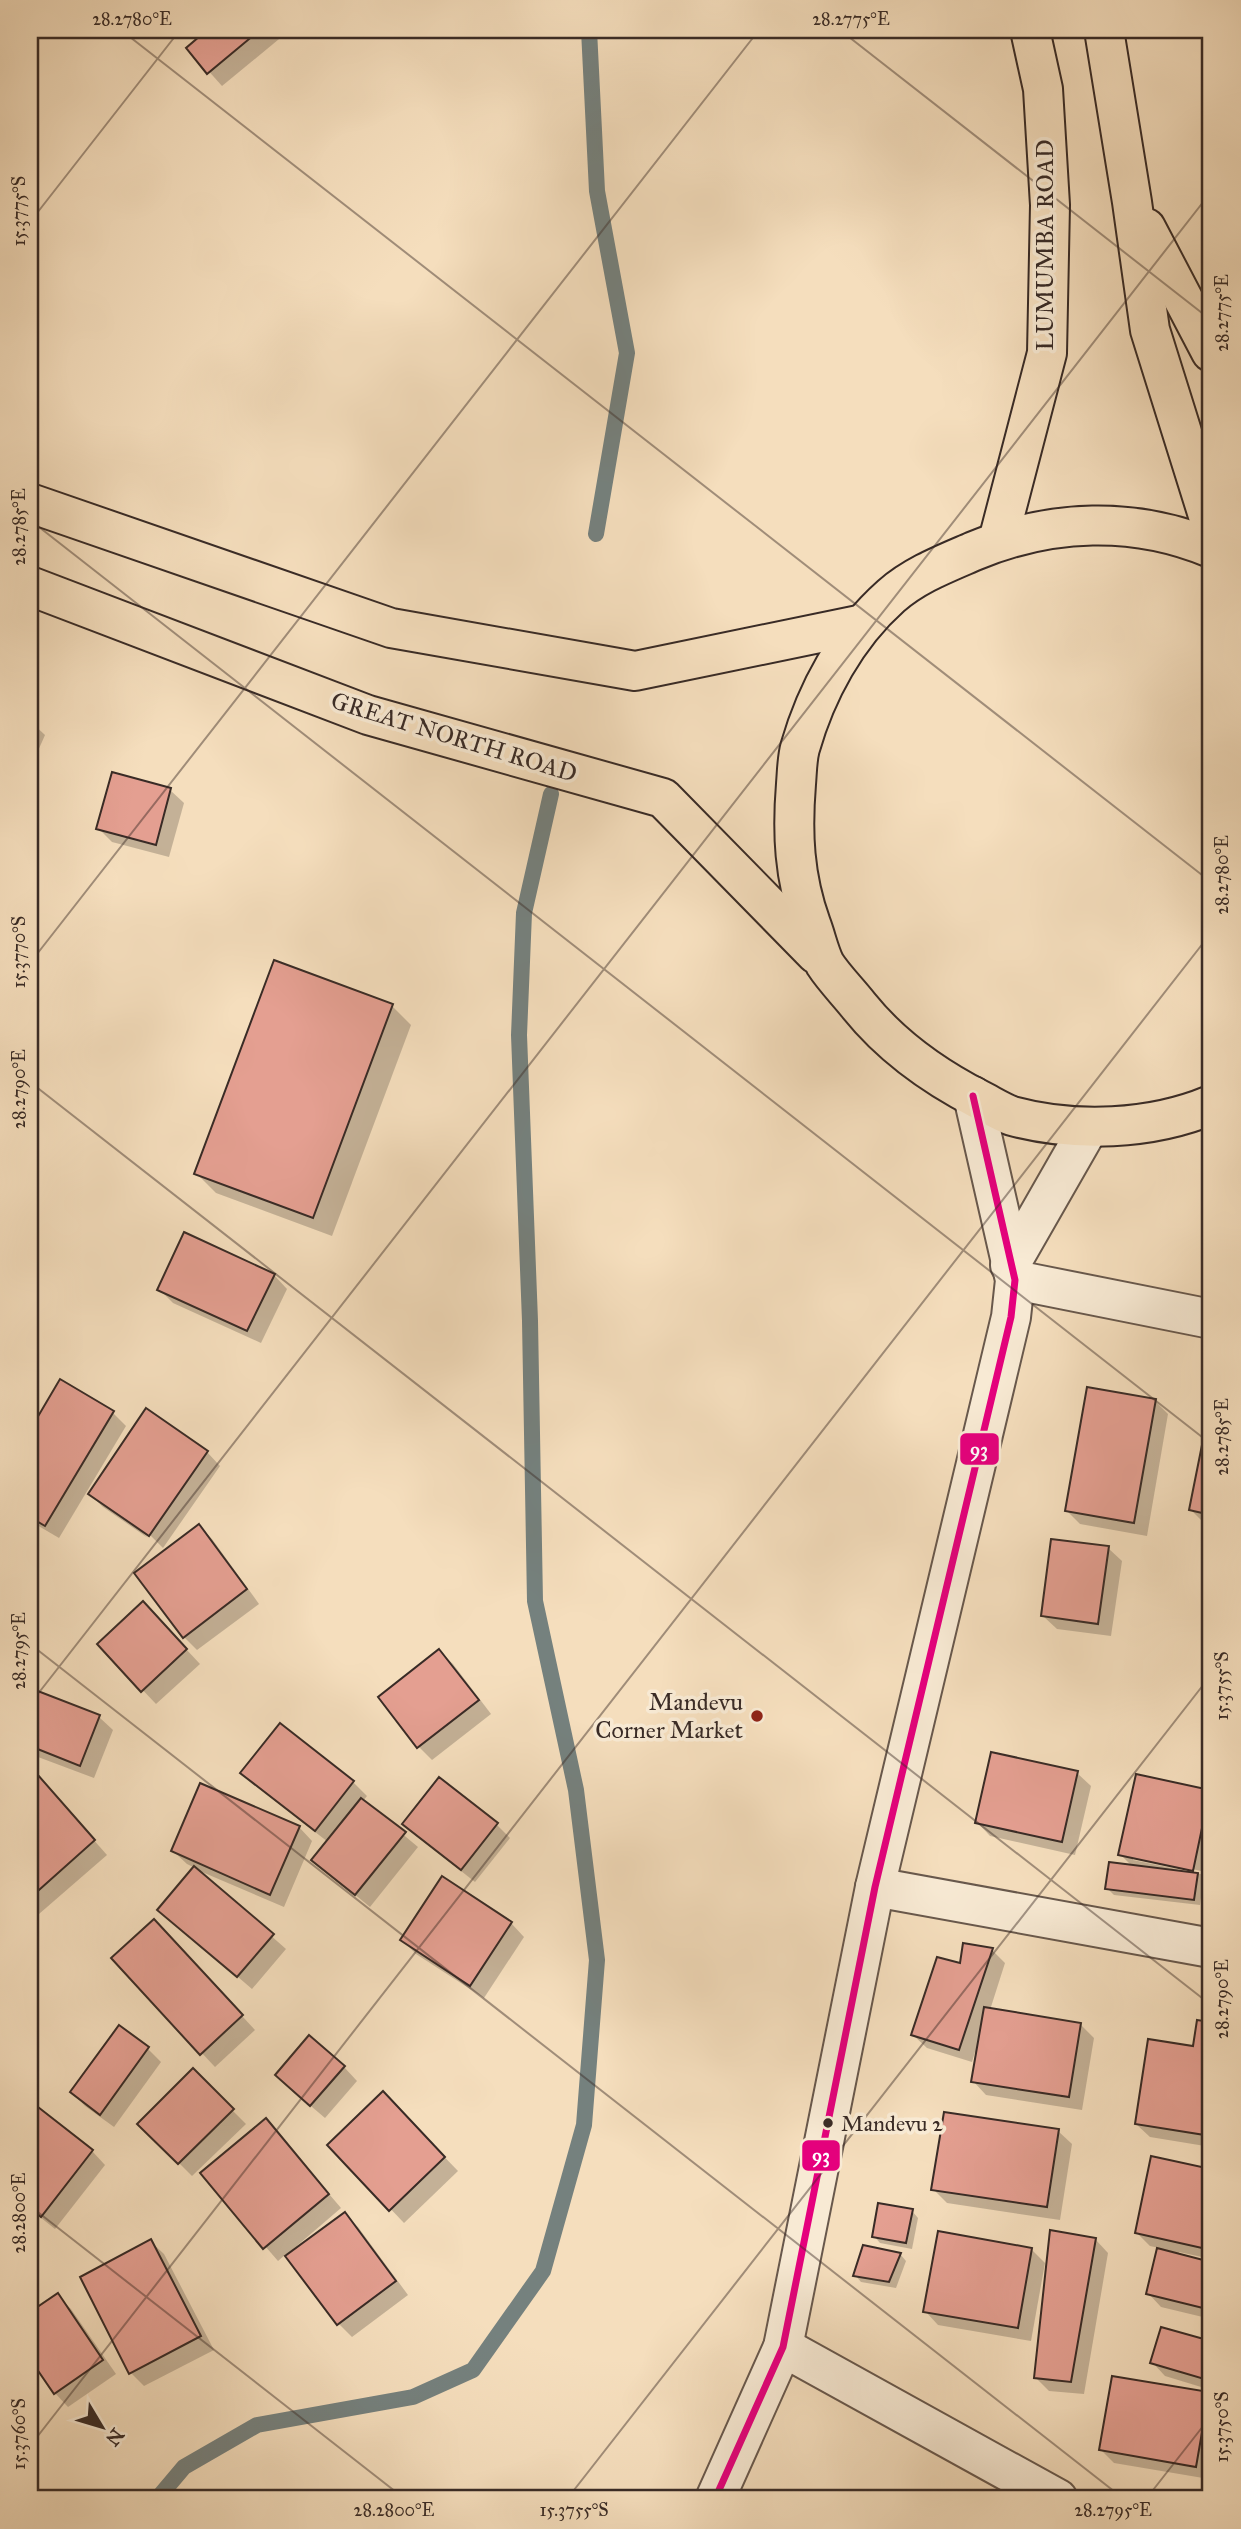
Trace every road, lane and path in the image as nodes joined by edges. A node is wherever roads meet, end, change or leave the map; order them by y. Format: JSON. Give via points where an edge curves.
{"nodes":[{"id":1,"x":1030,"y":30,"type":"edge"},
{"id":2,"x":1104,"y":30,"type":"edge"},
{"id":3,"x":1132,"y":202,"type":"junction"},
{"id":4,"x":1211,"y":352,"type":"edge"},
{"id":5,"x":30,"y":503,"type":"edge"},
{"id":6,"x":1211,"y":525,"type":"edge"},
{"id":7,"x":998,"y":541,"type":"junction"},
{"id":8,"x":1211,"y":548,"type":"edge"},
{"id":9,"x":30,"y":586,"type":"edge"},
{"id":10,"x":863,"y":624,"type":"junction"},
{"id":11,"x":825,"y":963,"type":"junction"},
{"id":12,"x":973,"y":1096,"type":"junction"},
{"id":13,"x":1211,"y":1105,"type":"edge"},
{"id":14,"x":1089,"y":1127,"type":"junction"},
{"id":15,"x":1012,"y":1272,"type":"junction"},
{"id":16,"x":1211,"y":1319,"type":"edge"},
{"id":17,"x":875,"y":1887,"type":"junction"},
{"id":18,"x":1211,"y":1948,"type":"edge"},
{"id":19,"x":783,"y":2347,"type":"junction"},
{"id":20,"x":715,"y":2499,"type":"edge"},
{"id":21,"x":1058,"y":2499,"type":"edge"}],
"edges":[{"from":1,"to":7,"type":"main road","name":"LUMUMBA ROAD","via":[[1043,89],[1050,192],[1047,353]]},
{"from":2,"to":3,"type":"main road"},
{"from":3,"to":4,"type":"main road"},
{"from":3,"to":6,"type":"main road","via":[[1150,330]]},
{"from":5,"to":10,"type":"main road","via":[[391,628],[635,671]]},
{"from":7,"to":8,"type":"main road","via":[[1093,524],[1158,531]]},
{"from":7,"to":10,"type":"main road","via":[[924,572]]},
{"from":9,"to":11,"type":"main road","name":"GREAT NORTH ROAD","via":[[368,715],[663,798]]},
{"from":10,"to":11,"type":"main road","via":[[823,684],[799,751],[793,826],[801,896]]},
{"from":11,"to":12,"type":"main road","via":[[905,1054]]},
{"from":12,"to":14,"type":"main road","via":[[1009,1115]]},
{"from":12,"to":15,"type":"street"},
{"from":13,"to":14,"type":"main road","via":[[1165,1119]]},
{"from":14,"to":15,"type":"street"},
{"from":15,"to":16,"type":"street"},
{"from":15,"to":17,"type":"street","via":[[1011,1317]]},
{"from":17,"to":18,"type":"street"},
{"from":17,"to":19,"type":"street"},
{"from":19,"to":20,"type":"street"},
{"from":19,"to":21,"type":"street"}]}
